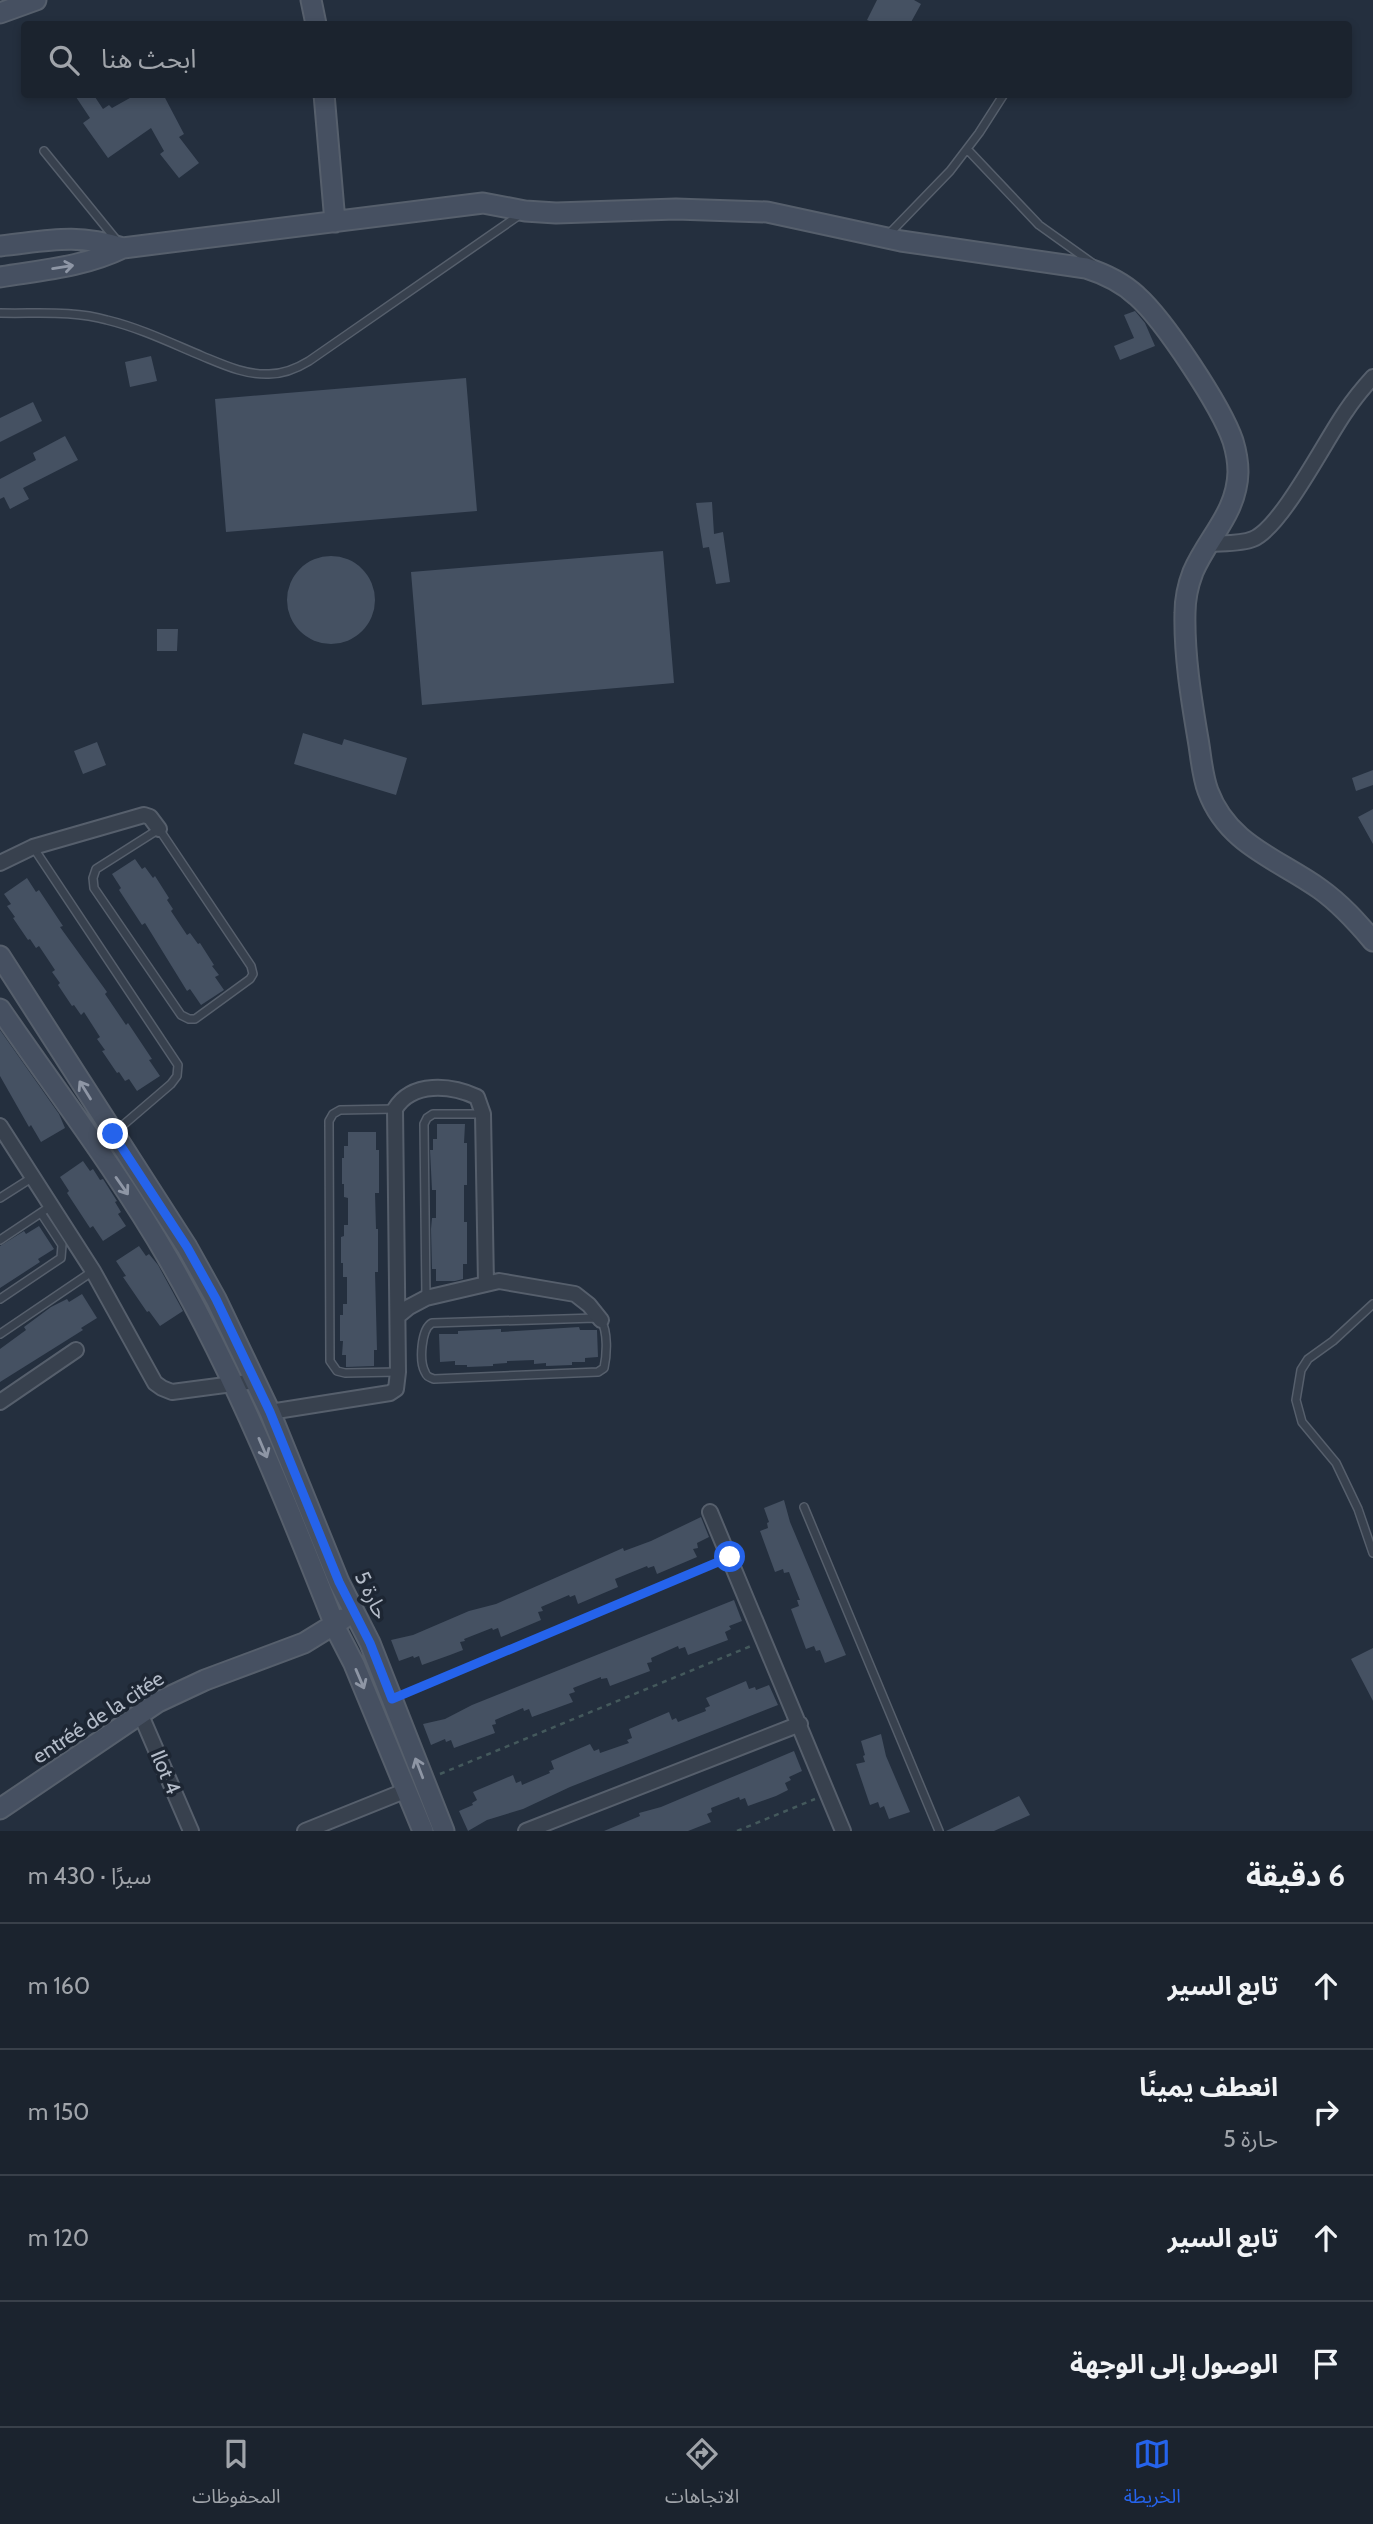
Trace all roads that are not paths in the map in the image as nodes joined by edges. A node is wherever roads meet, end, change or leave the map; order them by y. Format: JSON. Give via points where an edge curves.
{"nodes":[{"id":1,"x":36,"y":0,"type":"edge"},
{"id":2,"x":311,"y":0,"type":"edge"},
{"id":3,"x":0,"y":13,"type":"edge"},
{"id":4,"x":315,"y":21,"type":"edge"},
{"id":5,"x":324,"y":98,"type":"edge"},
{"id":6,"x":1001,"y":98,"type":"edge"},
{"id":7,"x":967,"y":149,"type":"junction"},
{"id":8,"x":44,"y":151,"type":"dead end"},
{"id":9,"x":525,"y":211,"type":"junction"},
{"id":10,"x":335,"y":222,"type":"junction"},
{"id":11,"x":886,"y":237,"type":"junction"},
{"id":12,"x":0,"y":246,"type":"edge"},
{"id":13,"x":123,"y":248,"type":"junction"},
{"id":14,"x":1101,"y":273,"type":"junction"},
{"id":15,"x":0,"y":277,"type":"edge"},
{"id":16,"x":0,"y":313,"type":"edge"},
{"id":17,"x":1373,"y":377,"type":"edge"},
{"id":18,"x":1210,"y":544,"type":"junction"},
{"id":19,"x":159,"y":829,"type":"junction"},
{"id":20,"x":33,"y":847,"type":"junction"},
{"id":21,"x":0,"y":863,"type":"edge"},
{"id":22,"x":1373,"y":941,"type":"edge"},
{"id":23,"x":0,"y":956,"type":"edge"},
{"id":24,"x":0,"y":1009,"type":"edge"},
{"id":25,"x":395,"y":1109,"type":"junction"},
{"id":26,"x":482,"y":1114,"type":"junction"},
{"id":27,"x":0,"y":1126,"type":"edge"},
{"id":28,"x":113,"y":1134,"type":"junction"},
{"id":29,"x":33,"y":1177,"type":"junction"},
{"id":30,"x":0,"y":1198,"type":"edge"},
{"id":31,"x":46,"y":1210,"type":"junction"},
{"id":32,"x":0,"y":1240,"type":"edge"},
{"id":33,"x":93,"y":1271,"type":"junction"},
{"id":34,"x":486,"y":1284,"type":"junction"},
{"id":35,"x":426,"y":1298,"type":"junction"},
{"id":36,"x":0,"y":1299,"type":"edge"},
{"id":37,"x":1373,"y":1304,"type":"edge"},
{"id":38,"x":397,"y":1316,"type":"junction"},
{"id":39,"x":601,"y":1320,"type":"junction"},
{"id":40,"x":0,"y":1334,"type":"edge"},
{"id":41,"x":76,"y":1350,"type":"dead end"},
{"id":42,"x":398,"y":1372,"type":"junction"},
{"id":43,"x":256,"y":1381,"type":"junction"},
{"id":44,"x":234,"y":1385,"type":"junction"},
{"id":45,"x":0,"y":1402,"type":"edge"},
{"id":46,"x":270,"y":1412,"type":"junction"},
{"id":47,"x":804,"y":1507,"type":"dead end"},
{"id":48,"x":710,"y":1512,"type":"dead end"},
{"id":49,"x":1373,"y":1553,"type":"edge"},
{"id":50,"x":356,"y":1615,"type":"junction"},
{"id":51,"x":334,"y":1623,"type":"junction"},
{"id":52,"x":366,"y":1635,"type":"junction"},
{"id":53,"x":304,"y":1643,"type":"junction"},
{"id":54,"x":342,"y":1643,"type":"junction"},
{"id":55,"x":141,"y":1713,"type":"junction"},
{"id":56,"x":800,"y":1724,"type":"junction"},
{"id":57,"x":415,"y":1785,"type":"junction"},
{"id":58,"x":0,"y":1810,"type":"edge"},
{"id":59,"x":191,"y":1831,"type":"edge"},
{"id":60,"x":305,"y":1831,"type":"edge"},
{"id":61,"x":423,"y":1831,"type":"edge"},
{"id":62,"x":444,"y":1831,"type":"edge"},
{"id":63,"x":526,"y":1831,"type":"edge"},
{"id":64,"x":843,"y":1831,"type":"edge"},
{"id":65,"x":939,"y":1831,"type":"edge"}],
"edges":[{"from":1,"to":3,"type":"street"},
{"from":2,"to":4,"type":"street"},
{"from":5,"to":10,"type":"street"},
{"from":6,"to":7,"type":"lane"},
{"from":7,"to":11,"type":"lane"},
{"from":7,"to":14,"type":"lane","via":[[1039,225],[1093,261]]},
{"from":8,"to":13,"type":"lane"},
{"from":9,"to":10,"type":"street","via":[[483,203]]},
{"from":9,"to":11,"type":"street","via":[[767,212]]},
{"from":9,"to":16,"type":"lane","via":[[300,367],[279,373],[233,369],[105,319]]},
{"from":10,"to":13,"type":"street"},
{"from":11,"to":14,"type":"street"},
{"from":12,"to":13,"type":"street","via":[[72,238]]},
{"from":15,"to":13,"type":"street","one_way":true,"via":[[79,265]]},
{"from":14,"to":18,"type":"street","via":[[1128,288],[1149,309],[1227,426],[1237,457],[1236,489],[1226,519]]},
{"from":17,"to":18,"type":"street","via":[[1289,502],[1262,533],[1252,540]]},
{"from":18,"to":22,"type":"street","via":[[1189,583],[1185,614],[1207,788],[1234,833],[1319,888]]},
{"from":19,"to":19,"type":"lane","via":[[96,869],[94,888],[181,1015],[195,1019],[253,974]]},
{"from":19,"to":20,"type":"street","via":[[144,815]]},
{"from":20,"to":21,"type":"street"},
{"from":20,"to":28,"type":"lane","via":[[178,1065],[170,1084]]},
{"from":28,"to":23,"type":"street","name":"حارة 5","one_way":true},
{"from":24,"to":44,"type":"street","name":"حارة 5","one_way":true,"via":[[138,1208]]},
{"from":25,"to":26,"type":"street","via":[[413,1092],[436,1087],[477,1097]]},
{"from":25,"to":38,"type":"street"},
{"from":25,"to":42,"type":"lane","via":[[340,1110],[329,1121],[330,1361],[345,1373]]},
{"from":26,"to":34,"type":"street"},
{"from":26,"to":35,"type":"lane","via":[[433,1114],[424,1124]]},
{"from":27,"to":29,"type":"street"},
{"from":28,"to":43,"type":"street","name":"حارة 5","via":[[187,1247]]},
{"from":29,"to":30,"type":"lane"},
{"from":29,"to":31,"type":"street"},
{"from":31,"to":32,"type":"lane"},
{"from":31,"to":33,"type":"street"},
{"from":31,"to":36,"type":"lane","via":[[62,1245],[61,1258]]},
{"from":33,"to":40,"type":"lane"},
{"from":33,"to":44,"type":"street","via":[[162,1388],[172,1392]]},
{"from":34,"to":35,"type":"street"},
{"from":34,"to":39,"type":"street","via":[[514,1282],[575,1294]]},
{"from":35,"to":38,"type":"street"},
{"from":37,"to":49,"type":"lane","via":[[1308,1359],[1301,1370],[1296,1400],[1302,1422],[1323,1446],[1359,1509]]},
{"from":38,"to":42,"type":"street"},
{"from":39,"to":39,"type":"lane","via":[[432,1323],[422,1334],[423,1369],[433,1379],[598,1372],[606,1361]]},
{"from":41,"to":45,"type":"street"},
{"from":42,"to":46,"type":"street","via":[[396,1389],[390,1393]]},
{"from":43,"to":44,"type":"street"},
{"from":43,"to":46,"type":"street","name":"حارة 5"},
{"from":44,"to":51,"type":"street","name":"حارة 5","one_way":true},
{"from":46,"to":50,"type":"street","name":"حارة 5"},
{"from":47,"to":65,"type":"lane"},
{"from":48,"to":56,"type":"street"},
{"from":50,"to":51,"type":"street","name":"entréé de la citée"},
{"from":50,"to":52,"type":"street","name":"حارة 5"},
{"from":51,"to":53,"type":"street","name":"entréé de la citée"},
{"from":51,"to":54,"type":"street","name":"حارة 5"},
{"from":52,"to":54,"type":"street","name":"entréé de la citée"},
{"from":57,"to":52,"type":"street","name":"حارة 5","one_way":true,"via":[[392,1699]]},
{"from":53,"to":54,"type":"street","name":"entréé de la citée"},
{"from":53,"to":55,"type":"street","name":"entréé de la citée","via":[[205,1679]]},
{"from":54,"to":57,"type":"street","name":"حارة 5","one_way":true},
{"from":55,"to":58,"type":"street","name":"entréé de la citée"},
{"from":55,"to":59,"type":"street","name":"Ilot 4"},
{"from":56,"to":63,"type":"street"},
{"from":56,"to":64,"type":"street"},
{"from":57,"to":60,"type":"street"},
{"from":57,"to":61,"type":"street","name":"حارة 5"},
{"from":57,"to":62,"type":"street","name":"حارة 5"}]}
